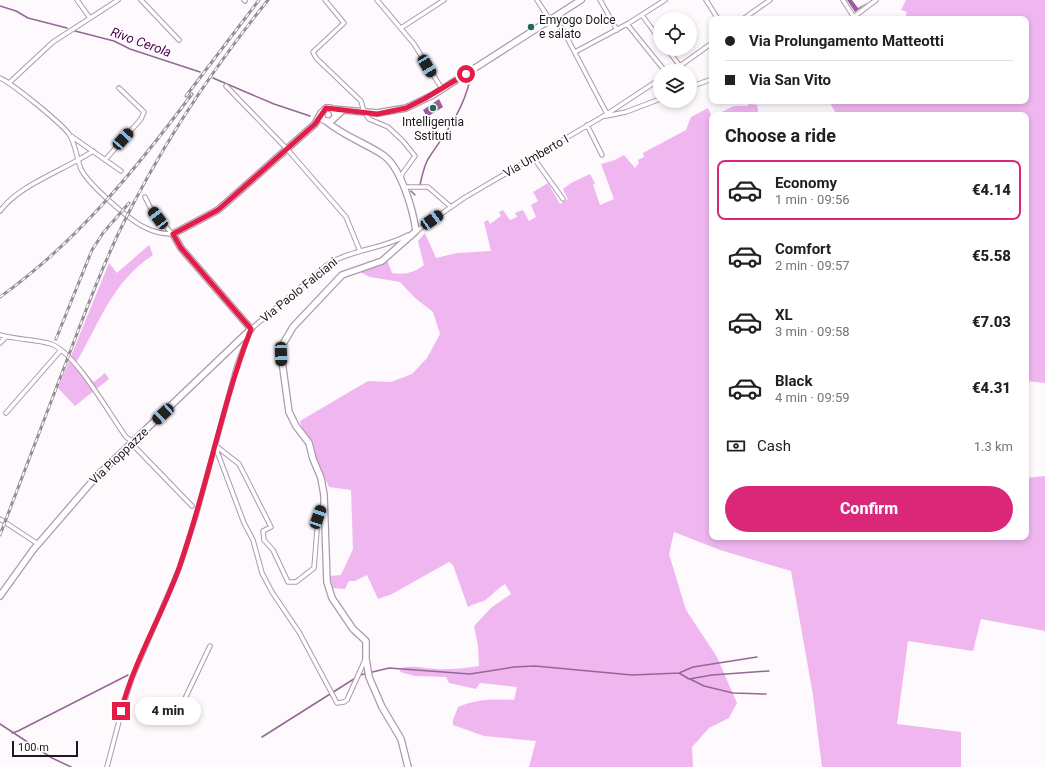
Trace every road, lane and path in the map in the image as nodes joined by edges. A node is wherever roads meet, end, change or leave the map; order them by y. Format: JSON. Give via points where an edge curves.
{"nodes":[{"id":1,"x":77,"y":0,"type":"edge"},
{"id":2,"x":118,"y":0,"type":"edge"},
{"id":3,"x":141,"y":0,"type":"edge"},
{"id":4,"x":325,"y":0,"type":"edge"},
{"id":5,"x":377,"y":0,"type":"edge"},
{"id":6,"x":434,"y":0,"type":"edge"},
{"id":7,"x":444,"y":0,"type":"edge"},
{"id":8,"x":537,"y":0,"type":"edge"},
{"id":9,"x":581,"y":0,"type":"edge"},
{"id":10,"x":600,"y":0,"type":"edge"},
{"id":11,"x":665,"y":0,"type":"edge"},
{"id":12,"x":706,"y":0,"type":"edge"},
{"id":13,"x":770,"y":0,"type":"edge"},
{"id":14,"x":843,"y":0,"type":"edge"},
{"id":15,"x":876,"y":0,"type":"edge"},
{"id":16,"x":437,"y":5,"type":"junction"},
{"id":17,"x":642,"y":15,"type":"junction"},
{"id":18,"x":716,"y":16,"type":"edge"},
{"id":19,"x":747,"y":16,"type":"edge"},
{"id":20,"x":851,"y":16,"type":"edge"},
{"id":21,"x":857,"y":16,"type":"edge"},
{"id":22,"x":90,"y":18,"type":"junction"},
{"id":23,"x":552,"y":18,"type":"junction"},
{"id":24,"x":627,"y":24,"type":"junction"},
{"id":25,"x":401,"y":28,"type":"junction"},
{"id":26,"x":617,"y":30,"type":"junction"},
{"id":27,"x":653,"y":30,"type":"edge"},
{"id":28,"x":179,"y":40,"type":"dead end"},
{"id":29,"x":709,"y":45,"type":"edge"},
{"id":30,"x":575,"y":52,"type":"junction"},
{"id":31,"x":672,"y":56,"type":"edge"},
{"id":32,"x":659,"y":64,"type":"edge"},
{"id":33,"x":678,"y":64,"type":"edge"},
{"id":34,"x":683,"y":64,"type":"edge"},
{"id":35,"x":0,"y":78,"type":"edge"},
{"id":36,"x":709,"y":80,"type":"edge"},
{"id":37,"x":9,"y":83,"type":"junction"},
{"id":38,"x":653,"y":84,"type":"edge"},
{"id":39,"x":697,"y":84,"type":"edge"},
{"id":40,"x":226,"y":86,"type":"dead end"},
{"id":41,"x":119,"y":88,"type":"dead end"},
{"id":42,"x":442,"y":89,"type":"junction"},
{"id":43,"x":653,"y":102,"type":"edge"},
{"id":44,"x":332,"y":109,"type":"junction"},
{"id":45,"x":342,"y":111,"type":"junction"},
{"id":46,"x":364,"y":112,"type":"junction"},
{"id":47,"x":321,"y":113,"type":"junction"},
{"id":48,"x":608,"y":114,"type":"junction"},
{"id":49,"x":335,"y":116,"type":"junction"},
{"id":50,"x":601,"y":117,"type":"junction"},
{"id":51,"x":326,"y":121,"type":"junction"},
{"id":52,"x":315,"y":124,"type":"junction"},
{"id":53,"x":587,"y":125,"type":"junction"},
{"id":54,"x":334,"y":127,"type":"junction"},
{"id":55,"x":70,"y":135,"type":"junction"},
{"id":56,"x":287,"y":149,"type":"junction"},
{"id":57,"x":93,"y":152,"type":"junction"},
{"id":58,"x":602,"y":155,"type":"dead end"},
{"id":59,"x":533,"y":157,"type":"junction"},
{"id":60,"x":105,"y":160,"type":"junction"},
{"id":61,"x":78,"y":161,"type":"junction"},
{"id":62,"x":121,"y":171,"type":"dead end"},
{"id":63,"x":401,"y":180,"type":"junction"},
{"id":64,"x":404,"y":187,"type":"junction"},
{"id":65,"x":145,"y":197,"type":"dead end"},
{"id":66,"x":563,"y":199,"type":"dead end"},
{"id":67,"x":451,"y":207,"type":"junction"},
{"id":68,"x":0,"y":211,"type":"edge"},
{"id":69,"x":416,"y":231,"type":"junction"},
{"id":70,"x":173,"y":234,"type":"junction"},
{"id":71,"x":360,"y":251,"type":"junction"},
{"id":72,"x":251,"y":329,"type":"junction"},
{"id":73,"x":0,"y":335,"type":"edge"},
{"id":74,"x":6,"y":337,"type":"junction"},
{"id":75,"x":0,"y":343,"type":"edge"},
{"id":76,"x":61,"y":350,"type":"junction"},
{"id":77,"x":6,"y":413,"type":"dead end"},
{"id":78,"x":132,"y":443,"type":"junction"},
{"id":79,"x":215,"y":446,"type":"junction"},
{"id":80,"x":324,"y":501,"type":"junction"},
{"id":81,"x":192,"y":506,"type":"dead end"},
{"id":82,"x":0,"y":519,"type":"edge"},
{"id":83,"x":38,"y":544,"type":"junction"},
{"id":84,"x":0,"y":596,"type":"edge"},
{"id":85,"x":210,"y":646,"type":"dead end"},
{"id":86,"x":366,"y":659,"type":"junction"},
{"id":87,"x":180,"y":709,"type":"dead end"},
{"id":88,"x":107,"y":767,"type":"edge"},
{"id":89,"x":408,"y":767,"type":"edge"}],
"edges":[{"from":1,"to":22,"type":"street"},
{"from":2,"to":22,"type":"street"},
{"from":3,"to":28,"type":"street"},
{"from":4,"to":46,"type":"street","via":[[344,23],[313,52],[316,58],[361,101]]},
{"from":5,"to":25,"type":"street"},
{"from":6,"to":16,"type":"street"},
{"from":7,"to":16,"type":"street"},
{"from":8,"to":23,"type":"street"},
{"from":9,"to":23,"type":"street"},
{"from":10,"to":26,"type":"street"},
{"from":11,"to":17,"type":"street"},
{"from":12,"to":18,"type":"street"},
{"from":13,"to":19,"type":"street"},
{"from":14,"to":20,"type":"street"},
{"from":15,"to":21,"type":"street"},
{"from":16,"to":25,"type":"street"},
{"from":17,"to":24,"type":"street"},
{"from":17,"to":27,"type":"street"},
{"from":22,"to":37,"type":"street","via":[[53,42]]},
{"from":23,"to":30,"type":"street"},
{"from":23,"to":42,"type":"street"},
{"from":24,"to":26,"type":"street"},
{"from":24,"to":32,"type":"street"},
{"from":25,"to":42,"type":"street"},
{"from":26,"to":30,"type":"street"},
{"from":29,"to":34,"type":"street"},
{"from":30,"to":48,"type":"street"},
{"from":31,"to":33,"type":"street"},
{"from":35,"to":37,"type":"street"},
{"from":36,"to":39,"type":"street"},
{"from":37,"to":55,"type":"street"},
{"from":38,"to":48,"type":"street","name":"Via Umberto I"},
{"from":40,"to":56,"type":"street"},
{"from":41,"to":60,"type":"street","via":[[144,112],[141,119]]},
{"from":42,"to":46,"type":"street","via":[[406,108],[377,114]]},
{"from":43,"to":50,"type":"street","via":[[626,112]]},
{"from":44,"to":45,"type":"street"},
{"from":44,"to":47,"type":"street","via":[[326,108]]},
{"from":44,"to":49,"type":"street"},
{"from":45,"to":46,"type":"street"},
{"from":45,"to":49,"type":"street"},
{"from":46,"to":63,"type":"street","via":[[369,119],[388,127],[415,156],[402,174]]},
{"from":47,"to":51,"type":"street"},
{"from":47,"to":52,"type":"street"},
{"from":48,"to":50,"type":"street","name":"Via Umberto I"},
{"from":49,"to":51,"type":"street"},
{"from":49,"to":54,"type":"street"},
{"from":50,"to":53,"type":"street","name":"Via Umberto I"},
{"from":51,"to":52,"type":"street"},
{"from":51,"to":54,"type":"street"},
{"from":52,"to":56,"type":"street"},
{"from":53,"to":58,"type":"street"},
{"from":53,"to":59,"type":"street","name":"Via Umberto I"},
{"from":54,"to":63,"type":"street","via":[[384,156]]},
{"from":55,"to":57,"type":"street"},
{"from":55,"to":61,"type":"street"},
{"from":56,"to":70,"type":"street","via":[[218,210]]},
{"from":56,"to":71,"type":"street","via":[[346,217]]},
{"from":57,"to":60,"type":"street"},
{"from":57,"to":61,"type":"street"},
{"from":59,"to":66,"type":"street"},
{"from":59,"to":67,"type":"street","name":"Via Umberto I"},
{"from":60,"to":62,"type":"street"},
{"from":61,"to":68,"type":"street","via":[[6,202]]},
{"from":61,"to":70,"type":"street","via":[[88,180],[136,223],[155,232]]},
{"from":63,"to":64,"type":"street"},
{"from":64,"to":67,"type":"street","via":[[428,187]]},
{"from":64,"to":69,"type":"street"},
{"from":65,"to":70,"type":"street","via":[[150,207]]},
{"from":67,"to":69,"type":"street","name":"Via Paolo Falciani"},
{"from":69,"to":71,"type":"street","name":"Via Paolo Falciani","via":[[394,243]]},
{"from":69,"to":80,"type":"street","via":[[382,261],[342,275],[293,327],[283,344],[281,366],[289,412],[296,426],[310,443]]},
{"from":70,"to":72,"type":"street","via":[[181,248]]},
{"from":71,"to":72,"type":"street","name":"Via Paolo Falciani","via":[[328,264]]},
{"from":72,"to":78,"type":"street","name":"Via Pioppazze"},
{"from":72,"to":79,"type":"street","via":[[237,365]]},
{"from":73,"to":74,"type":"street"},
{"from":74,"to":75,"type":"street"},
{"from":74,"to":76,"type":"street","via":[[44,343]]},
{"from":76,"to":77,"type":"street"},
{"from":76,"to":78,"type":"street","via":[[82,372]]},
{"from":78,"to":81,"type":"street"},
{"from":78,"to":83,"type":"street","name":"Via Pioppazze","via":[[96,477]]},
{"from":79,"to":80,"type":"street","via":[[239,464],[271,527],[263,532],[264,540],[273,550],[288,582],[296,582],[314,568],[318,517]]},
{"from":79,"to":86,"type":"street","via":[[253,540],[262,573],[299,632],[338,703],[344,702]]},
{"from":79,"to":88,"type":"street","via":[[179,569],[132,678]]},
{"from":80,"to":86,"type":"street","via":[[327,582],[332,598],[353,629],[366,641]]},
{"from":82,"to":83,"type":"street"},
{"from":83,"to":84,"type":"street","name":"Via Pioppazze"},
{"from":85,"to":87,"type":"street"},
{"from":86,"to":89,"type":"street","via":[[368,672],[382,707],[401,739]]}]}
